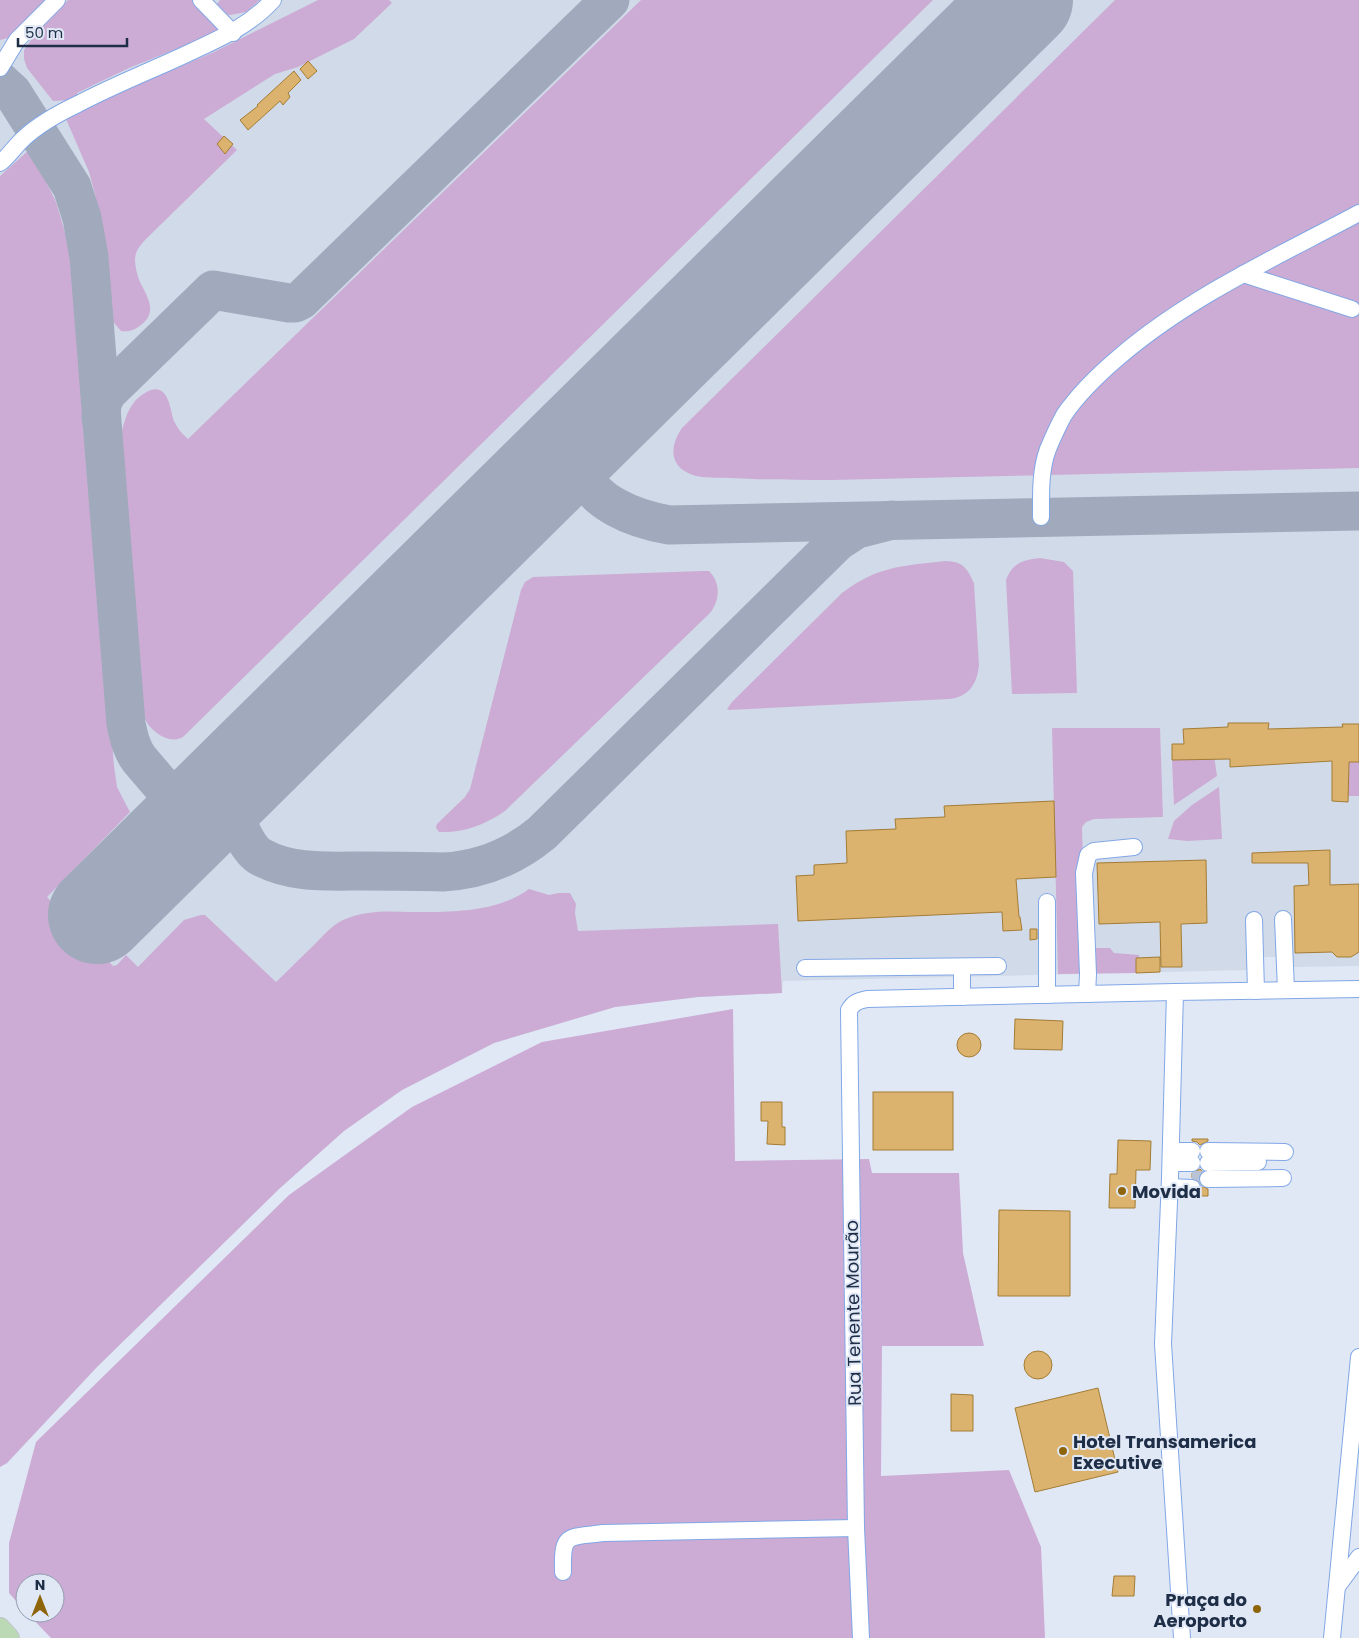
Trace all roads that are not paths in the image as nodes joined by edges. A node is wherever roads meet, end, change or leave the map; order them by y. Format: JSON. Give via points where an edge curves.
{"nodes":[{"id":1,"x":57,"y":0,"type":"edge"},
{"id":2,"x":273,"y":0,"type":"edge"},
{"id":3,"x":207,"y":2,"type":"edge"},
{"id":4,"x":233,"y":33,"type":"junction"},
{"id":5,"x":0,"y":68,"type":"edge"},
{"id":6,"x":0,"y":163,"type":"edge"},
{"id":7,"x":1359,"y":213,"type":"edge"},
{"id":8,"x":1244,"y":274,"type":"junction"},
{"id":9,"x":1352,"y":309,"type":"dead end"},
{"id":10,"x":1041,"y":517,"type":"dead end"},
{"id":11,"x":1134,"y":847,"type":"dead end"},
{"id":12,"x":1047,"y":902,"type":"dead end"},
{"id":13,"x":1254,"y":920,"type":"dead end"},
{"id":14,"x":1283,"y":920,"type":"dead end"},
{"id":15,"x":962,"y":966,"type":"junction"},
{"id":16,"x":998,"y":966,"type":"dead end"},
{"id":17,"x":804,"y":968,"type":"dead end"},
{"id":18,"x":1359,"y":989,"type":"edge"},
{"id":19,"x":1286,"y":990,"type":"junction"},
{"id":20,"x":1256,"y":991,"type":"junction"},
{"id":21,"x":1175,"y":992,"type":"junction"},
{"id":22,"x":1142,"y":993,"type":"junction"},
{"id":23,"x":1087,"y":994,"type":"junction"},
{"id":24,"x":1047,"y":995,"type":"junction"},
{"id":25,"x":962,"y":997,"type":"junction"},
{"id":26,"x":1174,"y":1024,"type":"junction"},
{"id":27,"x":1170,"y":1170,"type":"junction"},
{"id":28,"x":1200,"y":1170,"type":"junction"},
{"id":29,"x":1359,"y":1357,"type":"edge"},
{"id":30,"x":856,"y":1528,"type":"junction"},
{"id":31,"x":1359,"y":1557,"type":"edge"},
{"id":32,"x":563,"y":1572,"type":"dead end"},
{"id":33,"x":1336,"y":1589,"type":"junction"},
{"id":34,"x":0,"y":1628,"type":"edge"},
{"id":35,"x":8,"y":1638,"type":"edge"},
{"id":36,"x":861,"y":1638,"type":"edge"},
{"id":37,"x":1182,"y":1638,"type":"edge"},
{"id":38,"x":1332,"y":1638,"type":"edge"}],
"edges":[{"from":1,"to":5,"type":"street","via":[[17,40]]},
{"from":2,"to":4,"type":"street"},
{"from":3,"to":4,"type":"street"},
{"from":4,"to":6,"type":"street","via":[[78,104],[35,128]]},
{"from":7,"to":8,"type":"street"},
{"from":8,"to":9,"type":"street"},
{"from":8,"to":10,"type":"street","via":[[1160,324],[1109,366],[1065,414],[1043,466]]},
{"from":11,"to":23,"type":"street","via":[[1094,851],[1088,855],[1084,873]]},
{"from":12,"to":24,"type":"street"},
{"from":13,"to":20,"type":"street"},
{"from":14,"to":19,"type":"street"},
{"from":15,"to":16,"type":"street"},
{"from":15,"to":17,"type":"street"},
{"from":15,"to":25,"type":"street"},
{"from":18,"to":19,"type":"street"},
{"from":19,"to":20,"type":"street"},
{"from":20,"to":21,"type":"street"},
{"from":21,"to":22,"type":"street"},
{"from":21,"to":26,"type":"street"},
{"from":22,"to":23,"type":"street"},
{"from":22,"to":26,"type":"street","via":[[1161,1003]]},
{"from":23,"to":24,"type":"street"},
{"from":24,"to":25,"type":"street"},
{"from":25,"to":30,"type":"street","name":"Rua Tenente Mourão","via":[[867,999],[856,1002],[849,1010]]},
{"from":26,"to":27,"type":"street"},
{"from":27,"to":28,"type":"street"},
{"from":27,"to":28,"type":"street"},
{"from":27,"to":37,"type":"street","via":[[1163,1344]]},
{"from":28,"to":28,"type":"street","via":[[1283,1170]]},
{"from":29,"to":33,"type":"street"},
{"from":30,"to":32,"type":"street","via":[[603,1533],[572,1537],[565,1542]]},
{"from":30,"to":36,"type":"street","name":"Rua Tenente Mourão"},
{"from":31,"to":33,"type":"street"},
{"from":33,"to":38,"type":"street"},
{"from":34,"to":35,"type":"main road"}]}
